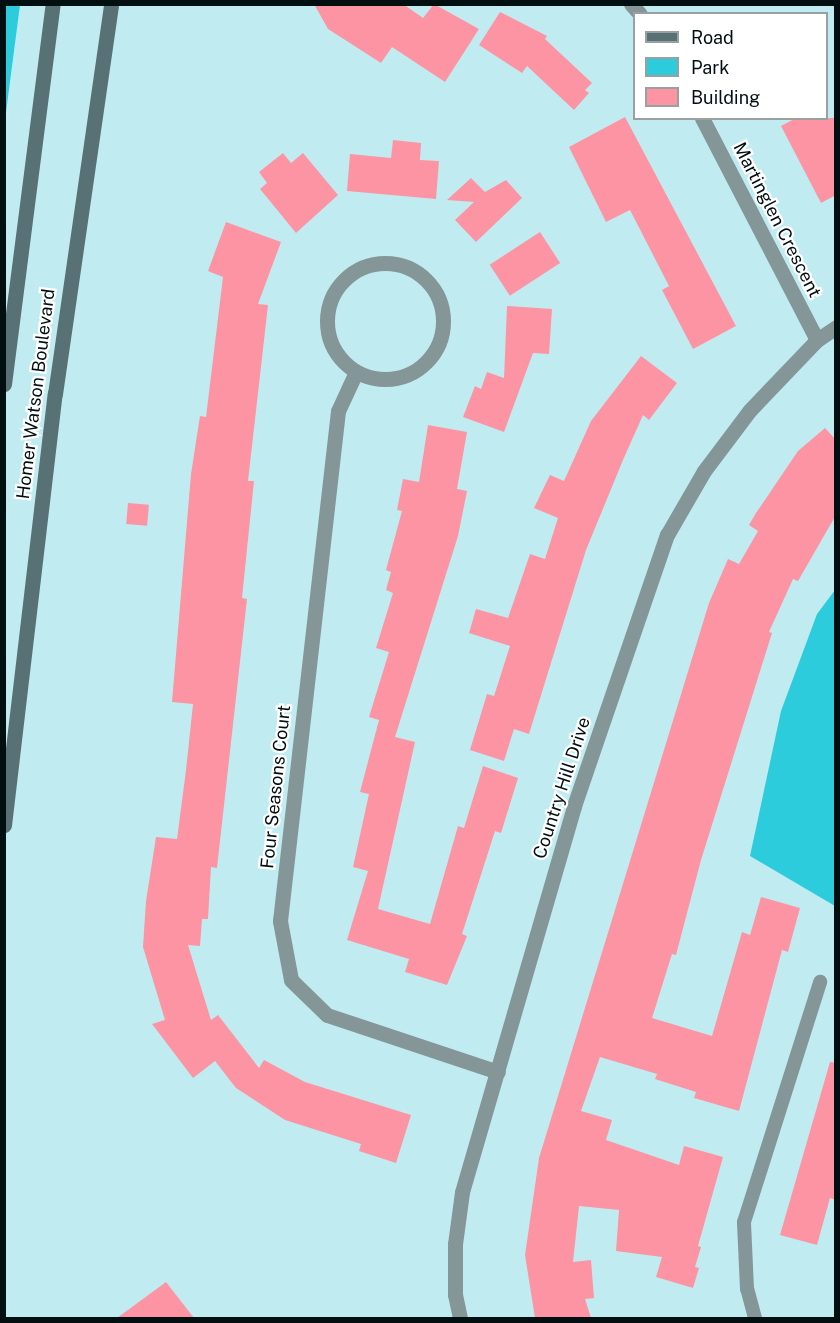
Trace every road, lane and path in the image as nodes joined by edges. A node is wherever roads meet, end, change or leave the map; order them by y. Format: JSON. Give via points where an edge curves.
{"nodes":[{"id":1,"x":53,"y":4,"type":"edge"},
{"id":2,"x":111,"y":4,"type":"edge"},
{"id":3,"x":703,"y":120,"type":"edge"},
{"id":4,"x":836,"y":327,"type":"edge"},
{"id":5,"x":817,"y":340,"type":"junction"},
{"id":6,"x":356,"y":372,"type":"junction"},
{"id":7,"x":4,"y":384,"type":"edge"},
{"id":8,"x":4,"y":825,"type":"edge"},
{"id":9,"x":820,"y":982,"type":"dead end"},
{"id":10,"x":498,"y":1072,"type":"junction"},
{"id":11,"x":460,"y":1318,"type":"edge"},
{"id":12,"x":755,"y":1318,"type":"edge"}],
"edges":[{"from":1,"to":7,"type":"main road","name":"Homer Watson Boulevard"},
{"from":2,"to":8,"type":"main road","name":"Homer Watson Boulevard","via":[[55,394]]},
{"from":3,"to":5,"type":"street","name":"Martinglen Crescent"},
{"from":4,"to":5,"type":"street","name":"Country Hill Drive"},
{"from":5,"to":10,"type":"street","name":"Country Hill Drive","via":[[750,410],[704,471],[668,535],[574,806]]},
{"from":6,"to":6,"type":"street","via":[[375,378],[399,378],[418,370],[433,354],[441,336],[443,317],[438,297],[413,270],[387,264],[360,268],[344,280],[333,296],[327,315],[329,337],[338,355]]},
{"from":6,"to":10,"type":"street","name":"Four Seasons Court","via":[[338,411],[280,921],[291,980],[327,1016]]},
{"from":9,"to":12,"type":"lane","via":[[744,1222],[747,1288]]},
{"from":10,"to":11,"type":"street","name":"Country Hill Drive","via":[[462,1192],[455,1244],[455,1295]]}]}
